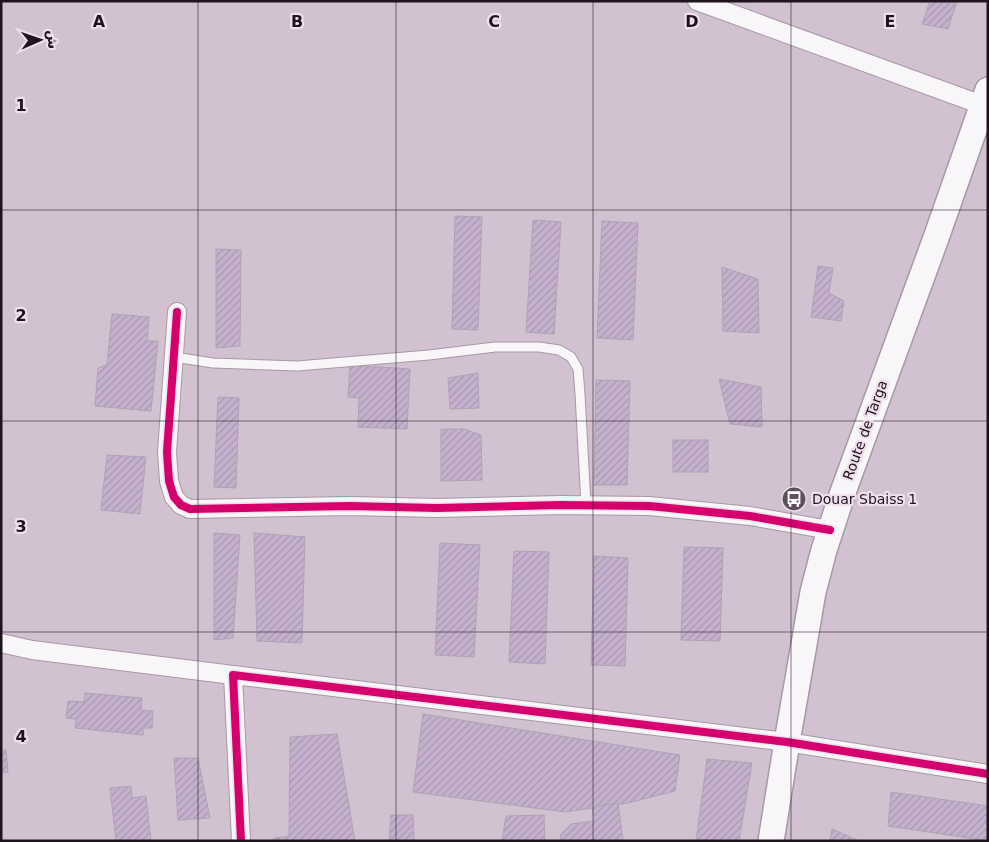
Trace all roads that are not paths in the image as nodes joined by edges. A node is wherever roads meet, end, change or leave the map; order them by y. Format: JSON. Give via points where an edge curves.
{"nodes":[{"id":1,"x":697,"y":1,"type":"edge"},
{"id":2,"x":986,"y":101,"type":"edge"},
{"id":3,"x":178,"y":312,"type":"dead end"},
{"id":4,"x":174,"y":357,"type":"junction"},
{"id":5,"x":586,"y":505,"type":"junction"},
{"id":6,"x":830,"y":530,"type":"junction"},
{"id":7,"x":1,"y":643,"type":"edge"},
{"id":8,"x":233,"y":674,"type":"junction"},
{"id":9,"x":787,"y":742,"type":"junction"},
{"id":10,"x":988,"y":774,"type":"edge"},
{"id":11,"x":242,"y":841,"type":"edge"},
{"id":12,"x":771,"y":841,"type":"edge"}],
"edges":[{"from":1,"to":2,"type":"street"},
{"from":2,"to":6,"type":"main road","name":"Route de Targa"},
{"from":3,"to":4,"type":"street"},
{"from":4,"to":5,"type":"lane","via":[[213,363],[297,366],[495,347],[559,350],[571,356],[578,369]]},
{"from":4,"to":5,"type":"street","via":[[167,452],[169,481],[174,497],[190,509]]},
{"from":5,"to":6,"type":"street","via":[[649,506]]},
{"from":6,"to":9,"type":"main road","name":"Route de Targa","via":[[813,592]]},
{"from":7,"to":8,"type":"street","via":[[32,650]]},
{"from":8,"to":9,"type":"street"},
{"from":8,"to":11,"type":"street"},
{"from":9,"to":10,"type":"street"},
{"from":9,"to":12,"type":"main road","name":"Route de Targa"}]}
